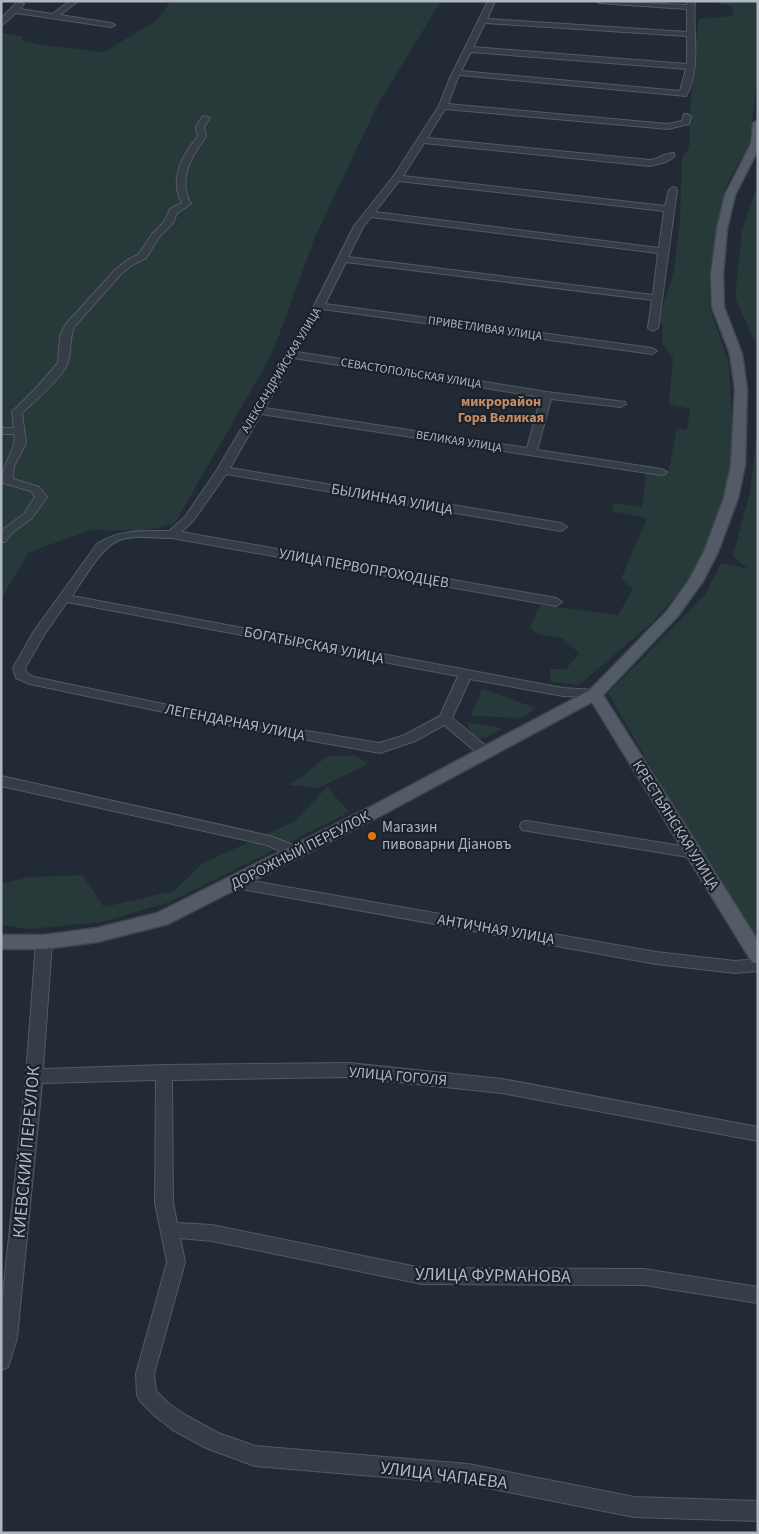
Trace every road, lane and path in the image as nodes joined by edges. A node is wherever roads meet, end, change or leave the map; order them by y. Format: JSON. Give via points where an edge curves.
{"nodes":[{"id":1,"x":22,"y":1,"type":"edge"},
{"id":2,"x":75,"y":1,"type":"edge"},
{"id":3,"x":492,"y":1,"type":"edge"},
{"id":4,"x":599,"y":1,"type":"edge"},
{"id":5,"x":691,"y":4,"type":"edge"},
{"id":6,"x":14,"y":10,"type":"junction"},
{"id":7,"x":55,"y":15,"type":"junction"},
{"id":8,"x":481,"y":22,"type":"junction"},
{"id":9,"x":1,"y":24,"type":"edge"},
{"id":10,"x":111,"y":25,"type":"dead end"},
{"id":11,"x":689,"y":34,"type":"junction"},
{"id":12,"x":468,"y":49,"type":"junction"},
{"id":13,"x":691,"y":67,"type":"junction"},
{"id":14,"x":458,"y":73,"type":"junction"},
{"id":15,"x":443,"y":106,"type":"junction"},
{"id":16,"x":686,"y":116,"type":"dead end"},
{"id":17,"x":206,"y":118,"type":"dead end"},
{"id":18,"x":758,"y":123,"type":"edge"},
{"id":19,"x":421,"y":140,"type":"junction"},
{"id":20,"x":671,"y":155,"type":"dead end"},
{"id":21,"x":397,"y":178,"type":"junction"},
{"id":22,"x":673,"y":190,"type":"dead end"},
{"id":23,"x":669,"y":209,"type":"junction"},
{"id":24,"x":368,"y":214,"type":"junction"},
{"id":25,"x":663,"y":251,"type":"junction"},
{"id":26,"x":343,"y":259,"type":"junction"},
{"id":27,"x":657,"y":298,"type":"junction"},
{"id":28,"x":319,"y":306,"type":"junction"},
{"id":29,"x":653,"y":328,"type":"dead end"},
{"id":30,"x":652,"y":350,"type":"dead end"},
{"id":31,"x":290,"y":354,"type":"junction"},
{"id":32,"x":547,"y":395,"type":"junction"},
{"id":33,"x":621,"y":404,"type":"dead end"},
{"id":34,"x":257,"y":410,"type":"junction"},
{"id":35,"x":19,"y":431,"type":"junction"},
{"id":36,"x":1,"y":432,"type":"edge"},
{"id":37,"x":531,"y":452,"type":"junction"},
{"id":38,"x":223,"y":470,"type":"junction"},
{"id":39,"x":661,"y":472,"type":"dead end"},
{"id":40,"x":561,"y":527,"type":"dead end"},
{"id":41,"x":172,"y":534,"type":"junction"},
{"id":42,"x":1,"y":539,"type":"edge"},
{"id":43,"x":65,"y":598,"type":"junction"},
{"id":44,"x":556,"y":602,"type":"dead end"},
{"id":45,"x":466,"y":674,"type":"junction"},
{"id":46,"x":595,"y":694,"type":"junction"},
{"id":47,"x":445,"y":719,"type":"junction"},
{"id":48,"x":486,"y":753,"type":"junction"},
{"id":49,"x":1,"y":781,"type":"edge"},
{"id":50,"x":527,"y":826,"type":"dead end"},
{"id":51,"x":296,"y":852,"type":"junction"},
{"id":52,"x":694,"y":853,"type":"junction"},
{"id":53,"x":235,"y":883,"type":"junction"},
{"id":54,"x":1,"y":942,"type":"edge"},
{"id":55,"x":44,"y":942,"type":"junction"},
{"id":56,"x":758,"y":957,"type":"edge"},
{"id":57,"x":758,"y":966,"type":"edge"},
{"id":58,"x":164,"y":1072,"type":"junction"},
{"id":59,"x":34,"y":1076,"type":"junction"},
{"id":60,"x":758,"y":1134,"type":"edge"},
{"id":61,"x":171,"y":1230,"type":"junction"},
{"id":62,"x":758,"y":1295,"type":"edge"},
{"id":63,"x":1,"y":1361,"type":"edge"},
{"id":64,"x":758,"y":1511,"type":"edge"}],
"edges":[{"from":1,"to":6,"type":"street"},
{"from":2,"to":7,"type":"street"},
{"from":3,"to":8,"type":"street","name":"АЛЕКСАНДРИЙСКАЯ УЛИЦА"},
{"from":4,"to":5,"type":"street"},
{"from":5,"to":11,"type":"street"},
{"from":6,"to":7,"type":"street"},
{"from":6,"to":9,"type":"street"},
{"from":7,"to":10,"type":"street"},
{"from":8,"to":11,"type":"street"},
{"from":8,"to":12,"type":"street","name":"АЛЕКСАНДРИЙСКАЯ УЛИЦА"},
{"from":11,"to":13,"type":"street"},
{"from":12,"to":13,"type":"street"},
{"from":12,"to":14,"type":"street","name":"АЛЕКСАНДРИЙСКАЯ УЛИЦА"},
{"from":13,"to":14,"type":"street","via":[[687,90],[683,94]]},
{"from":14,"to":15,"type":"street","name":"АЛЕКСАНДРИЙСКАЯ УЛИЦА"},
{"from":15,"to":16,"type":"street","via":[[583,121],[677,126],[686,122]]},
{"from":15,"to":19,"type":"street","name":"АЛЕКСАНДРИЙСКАЯ УЛИЦА"},
{"from":17,"to":35,"type":"street","via":[[200,127],[202,137],[192,147],[180,182],[181,197],[187,204],[173,211],[143,256],[118,272],[70,326],[65,336],[64,362],[17,412]]},
{"from":18,"to":46,"type":"main road","name":"ДОРОЖНЫЙ ПЕРЕУЛОК","via":[[756,144],[730,194],[717,275],[718,307],[736,354],[741,389],[738,465],[731,498],[711,552],[696,581],[672,614]]},
{"from":19,"to":20,"type":"street","via":[[650,162]]},
{"from":19,"to":21,"type":"street","name":"АЛЕКСАНДРИЙСКАЯ УЛИЦА"},
{"from":21,"to":23,"type":"street"},
{"from":21,"to":24,"type":"street","name":"АЛЕКСАНДРИЙСКАЯ УЛИЦА"},
{"from":22,"to":23,"type":"street"},
{"from":23,"to":25,"type":"street"},
{"from":24,"to":25,"type":"street"},
{"from":24,"to":26,"type":"street","name":"АЛЕКСАНДРИЙСКАЯ УЛИЦА"},
{"from":25,"to":27,"type":"street"},
{"from":26,"to":27,"type":"street"},
{"from":26,"to":28,"type":"street","name":"АЛЕКСАНДРИЙСКАЯ УЛИЦА"},
{"from":27,"to":29,"type":"street"},
{"from":28,"to":30,"type":"street","name":"ПРИВЕТЛИВАЯ УЛИЦА"},
{"from":28,"to":31,"type":"street","name":"АЛЕКСАНДРИЙСКАЯ УЛИЦА"},
{"from":31,"to":32,"type":"street","name":"СЕВАСТОПОЛЬСКАЯ УЛИЦА"},
{"from":31,"to":34,"type":"street","name":"АЛЕКСАНДРИЙСКАЯ УЛИЦА"},
{"from":32,"to":33,"type":"street","name":"СЕВАСТОПОЛЬСКАЯ УЛИЦА"},
{"from":32,"to":37,"type":"street"},
{"from":34,"to":37,"type":"street","name":"ВЕЛИКАЯ УЛИЦА"},
{"from":34,"to":38,"type":"street","name":"АЛЕКСАНДРИЙСКАЯ УЛИЦА"},
{"from":35,"to":36,"type":"street"},
{"from":35,"to":42,"type":"street","via":[[21,443],[8,466],[7,481],[35,489],[41,497],[28,516]]},
{"from":37,"to":39,"type":"street","name":"ВЕЛИКАЯ УЛИЦА"},
{"from":38,"to":40,"type":"street","name":"БЫЛИННАЯ УЛИЦА"},
{"from":38,"to":41,"type":"street","name":"АЛЕКСАНДРИЙСКАЯ УЛИЦА","via":[[189,519]]},
{"from":41,"to":43,"type":"street","via":[[126,535],[100,546]]},
{"from":41,"to":44,"type":"street","name":"УЛИЦА ПЕРВОПРОХОДЦЕВ"},
{"from":43,"to":45,"type":"street","name":"БОГАТЫРСКАЯ УЛИЦА"},
{"from":43,"to":47,"type":"street","name":"ЛЕГЕНДАРНАЯ УЛИЦА","via":[[38,634],[19,668],[21,675],[30,680],[235,723],[380,748],[410,738]]},
{"from":45,"to":46,"type":"street","name":"БОГАТЫРСКАЯ УЛИЦА","via":[[563,692]]},
{"from":45,"to":47,"type":"street"},
{"from":46,"to":48,"type":"main road","name":"ДОРОЖНЫЙ ПЕРЕУЛОК"},
{"from":46,"to":52,"type":"main road","name":"КРЕСТЬЯНСКАЯ УЛИЦА"},
{"from":47,"to":48,"type":"street"},
{"from":48,"to":51,"type":"main road","name":"ДОРОЖНЫЙ ПЕРЕУЛОК"},
{"from":49,"to":51,"type":"street","via":[[270,840]]},
{"from":50,"to":52,"type":"street"},
{"from":51,"to":53,"type":"main road","name":"ДОРОЖНЫЙ ПЕРЕУЛОК"},
{"from":52,"to":56,"type":"main road","name":"КРЕСТЬЯНСКАЯ УЛИЦА"},
{"from":53,"to":55,"type":"main road","name":"ДОРОЖНЫЙ ПЕРЕУЛОК","via":[[162,918],[97,935]]},
{"from":53,"to":57,"type":"street","name":"АНТИЧНАЯ УЛИЦА","via":[[656,958],[735,967]]},
{"from":54,"to":55,"type":"main road","name":"ДОРОЖНЫЙ ПЕРЕУЛОК"},
{"from":55,"to":59,"type":"street","name":"КИЕВСКИЙ ПЕРЕУЛОК"},
{"from":58,"to":59,"type":"street","name":"УЛИЦА ГОГОЛЯ"},
{"from":58,"to":60,"type":"street","name":"УЛИЦА ГОГОЛЯ","via":[[348,1070],[502,1086]]},
{"from":58,"to":61,"type":"street","via":[[164,1202]]},
{"from":59,"to":63,"type":"street","name":"КИЕВСКИЙ ПЕРЕУЛОК","via":[[8,1338]]},
{"from":61,"to":62,"type":"street","name":"УЛИЦА ФУРМАНОВА","via":[[212,1233],[422,1276],[644,1277]]},
{"from":61,"to":64,"type":"street","name":"УЛИЦА ЧАПАЕВА","via":[[176,1262],[146,1374],[147,1395],[180,1423],[213,1441],[255,1456],[468,1474],[634,1507]]}]}
